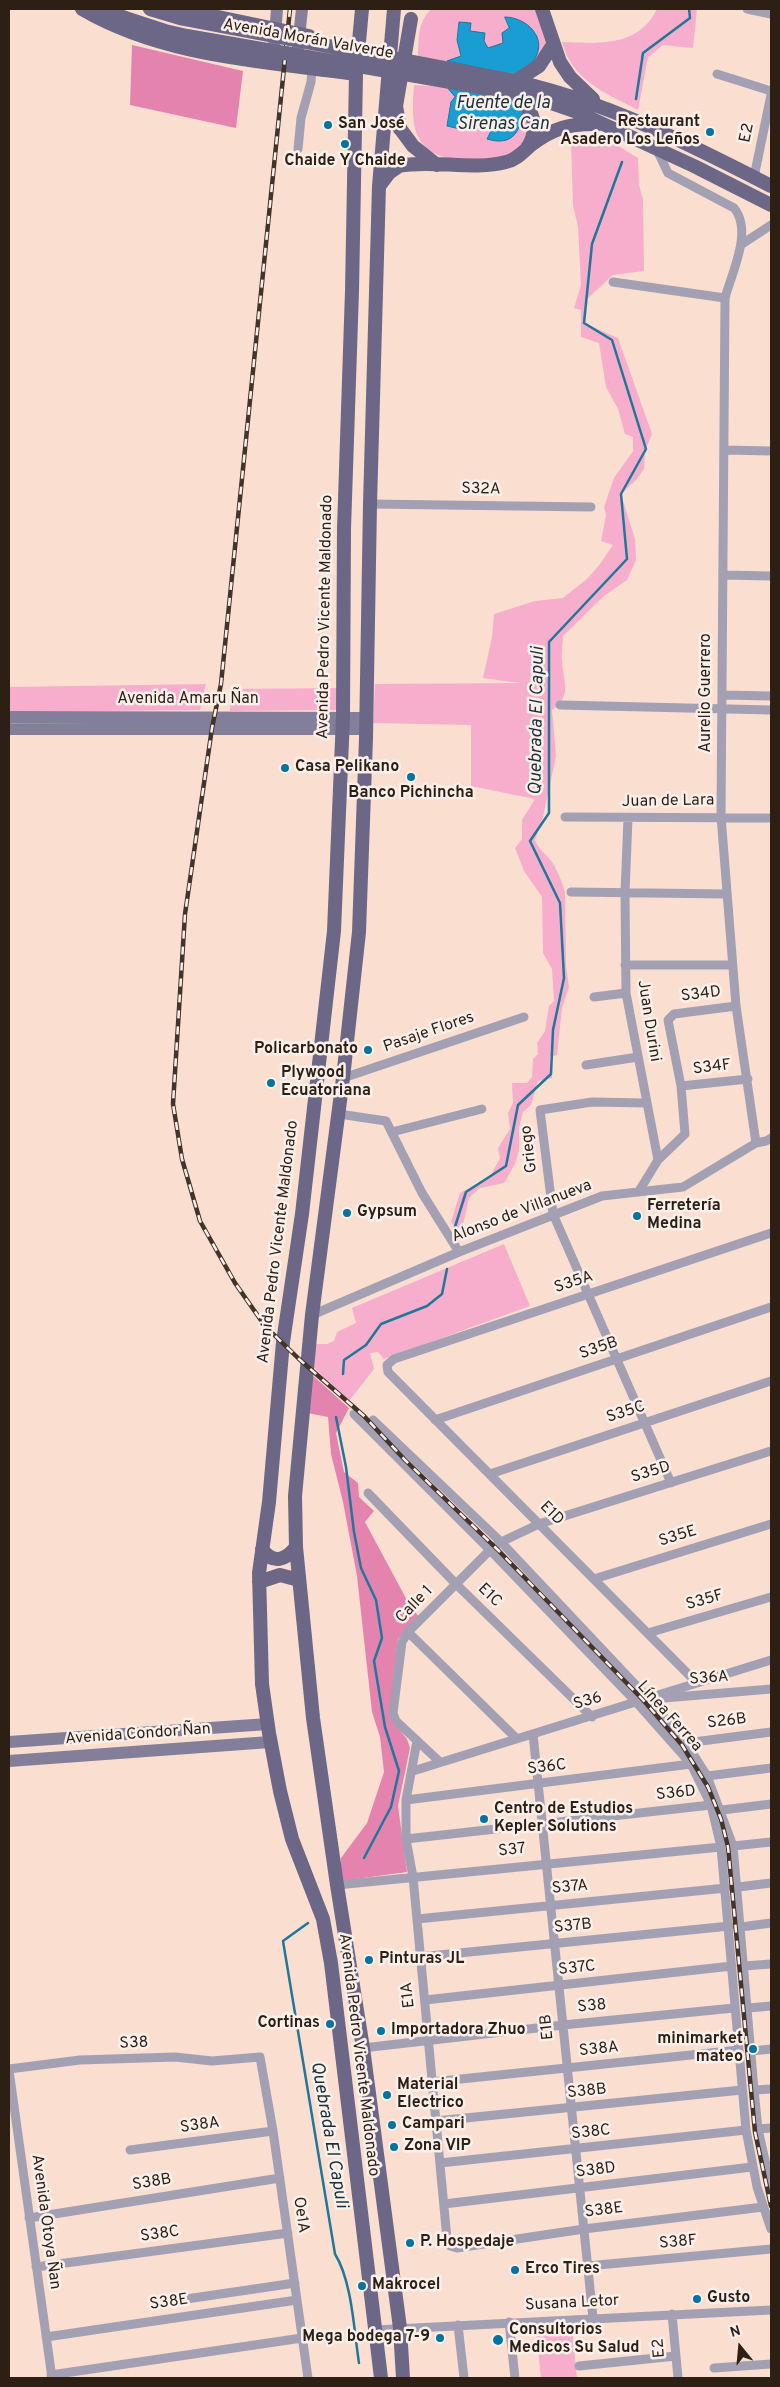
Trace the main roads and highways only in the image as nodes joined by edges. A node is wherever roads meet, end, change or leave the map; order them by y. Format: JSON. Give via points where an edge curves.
{"nodes":[{"id":1,"x":82,"y":9,"type":"edge"},
{"id":2,"x":106,"y":9,"type":"edge"},
{"id":3,"x":150,"y":9,"type":"edge"},
{"id":4,"x":180,"y":9,"type":"edge"},
{"id":5,"x":277,"y":9,"type":"edge"},
{"id":6,"x":302,"y":9,"type":"edge"},
{"id":7,"x":362,"y":9,"type":"edge"},
{"id":8,"x":394,"y":9,"type":"edge"},
{"id":9,"x":542,"y":9,"type":"edge"},
{"id":10,"x":416,"y":14,"type":"edge"},
{"id":11,"x":274,"y":29,"type":"junction"},
{"id":12,"x":299,"y":34,"type":"junction"},
{"id":13,"x":392,"y":42,"type":"junction"},
{"id":14,"x":553,"y":45,"type":"junction"},
{"id":15,"x":359,"y":46,"type":"junction"},
{"id":16,"x":273,"y":62,"type":"junction"},
{"id":17,"x":296,"y":65,"type":"junction"},
{"id":18,"x":356,"y":74,"type":"junction"},
{"id":19,"x":480,"y":81,"type":"junction"},
{"id":20,"x":515,"y":87,"type":"junction"},
{"id":21,"x":386,"y":99,"type":"junction"},
{"id":22,"x":613,"y":111,"type":"junction"},
{"id":23,"x":607,"y":124,"type":"junction"},
{"id":24,"x":400,"y":129,"type":"junction"},
{"id":25,"x":526,"y":150,"type":"junction"},
{"id":26,"x":437,"y":165,"type":"junction"},
{"id":27,"x":380,"y":186,"type":"junction"},
{"id":28,"x":771,"y":186,"type":"edge"},
{"id":29,"x":771,"y":205,"type":"edge"},
{"id":30,"x":9,"y":717,"type":"edge"},
{"id":31,"x":204,"y":722,"type":"junction"},
{"id":32,"x":343,"y":723,"type":"junction"},
{"id":33,"x":366,"y":724,"type":"junction"},
{"id":34,"x":9,"y":730,"type":"edge"},
{"id":35,"x":296,"y":1547,"type":"junction"},
{"id":36,"x":262,"y":1549,"type":"junction"},
{"id":37,"x":299,"y":1580,"type":"junction"},
{"id":38,"x":259,"y":1582,"type":"junction"},
{"id":39,"x":268,"y":1724,"type":"junction"},
{"id":40,"x":9,"y":1742,"type":"edge"},
{"id":41,"x":270,"y":1742,"type":"junction"},
{"id":42,"x":9,"y":1761,"type":"edge"},
{"id":43,"x":381,"y":2378,"type":"edge"},
{"id":44,"x":402,"y":2378,"type":"edge"}],
"edges":[{"from":1,"to":16,"type":"main road","via":[[160,43]]},
{"from":2,"to":19,"type":"main road","name":"Avenida Morán Valverde","bridge":true,"via":[[165,32]]},
{"from":3,"to":19,"type":"main road","name":"Avenida Morán Valverde","bridge":true},
{"from":4,"to":11,"type":"main road"},
{"from":5,"to":11,"type":"main road"},
{"from":6,"to":12,"type":"main road"},
{"from":7,"to":15,"type":"main road","name":"Avenida Pedro Vicente Maldonado"},
{"from":8,"to":13,"type":"main road","name":"Avenida Pedro Vicente Maldonado"},
{"from":9,"to":14,"type":"main road"},
{"from":10,"to":13,"type":"main road"},
{"from":10,"to":24,"type":"main road","via":[[396,106]]},
{"from":11,"to":12,"type":"main road"},
{"from":11,"to":16,"type":"main road"},
{"from":12,"to":15,"type":"main road"},
{"from":12,"to":17,"type":"main road"},
{"from":13,"to":21,"type":"main road","name":"Avenida Pedro Vicente Maldonado"},
{"from":14,"to":20,"type":"main road","via":[[538,66]]},
{"from":14,"to":22,"type":"main road","via":[[560,62],[582,91]]},
{"from":15,"to":18,"type":"main road","name":"Avenida Pedro Vicente Maldonado"},
{"from":16,"to":17,"type":"main road"},
{"from":17,"to":18,"type":"main road"},
{"from":18,"to":32,"type":"main road","name":"Avenida Pedro Vicente Maldonado","via":[[344,530]]},
{"from":19,"to":20,"type":"main road"},
{"from":20,"to":22,"type":"main road","via":[[581,99]]},
{"from":20,"to":23,"type":"main road","via":[[545,102]]},
{"from":20,"to":25,"type":"main road","via":[[533,116],[533,136]]},
{"from":21,"to":24,"type":"main road"},
{"from":21,"to":27,"type":"main road","name":"Avenida Pedro Vicente Maldonado"},
{"from":22,"to":28,"type":"main road"},
{"from":23,"to":25,"type":"main road","via":[[560,127]]},
{"from":23,"to":29,"type":"main road"},
{"from":24,"to":26,"type":"main road","via":[[413,146]]},
{"from":25,"to":26,"type":"main road","via":[[509,162]]},
{"from":26,"to":27,"type":"main road","via":[[399,166]]},
{"from":27,"to":33,"type":"main road","name":"Avenida Pedro Vicente Maldonado"},
{"from":30,"to":31,"type":"main road","name":"Avenida Amaru Ñan"},
{"from":31,"to":32,"type":"main road","name":"Avenida Amaru Ñan"},
{"from":31,"to":34,"type":"main road","name":"Avenida Amaru Ñan"},
{"from":32,"to":33,"type":"main road","name":"Avenida Amaru Ñan"},
{"from":32,"to":36,"type":"main road","name":"Avenida Pedro Vicente Maldonado","via":[[334,931],[302,1214],[283,1342]]},
{"from":33,"to":35,"type":"main road","name":"Avenida Pedro Vicente Maldonado","via":[[359,932],[312,1315],[298,1452]]},
{"from":35,"to":36,"type":"main road","via":[[289,1556],[280,1560],[270,1558]]},
{"from":35,"to":37,"type":"main road","name":"Avenida Pedro Vicente Maldonado"},
{"from":36,"to":38,"type":"main road","name":"Avenida Pedro Vicente Maldonado"},
{"from":37,"to":38,"type":"main road","via":[[280,1575]]},
{"from":37,"to":44,"type":"main road","name":"Avenida Pedro Vicente Maldonado","via":[[313,1718],[336,1885],[364,2048],[400,2328]]},
{"from":38,"to":39,"type":"main road","name":"Avenida Pedro Vicente Maldonado","via":[[262,1684]]},
{"from":39,"to":40,"type":"main road","name":"Avenida Condor Ñan"},
{"from":39,"to":41,"type":"main road","name":"Avenida Pedro Vicente Maldonado"},
{"from":41,"to":42,"type":"main road","name":"Avenida Condor Ñan"},
{"from":41,"to":43,"type":"main road","name":"Avenida Pedro Vicente Maldonado","via":[[292,1839],[323,1919],[331,1963]]}]}
